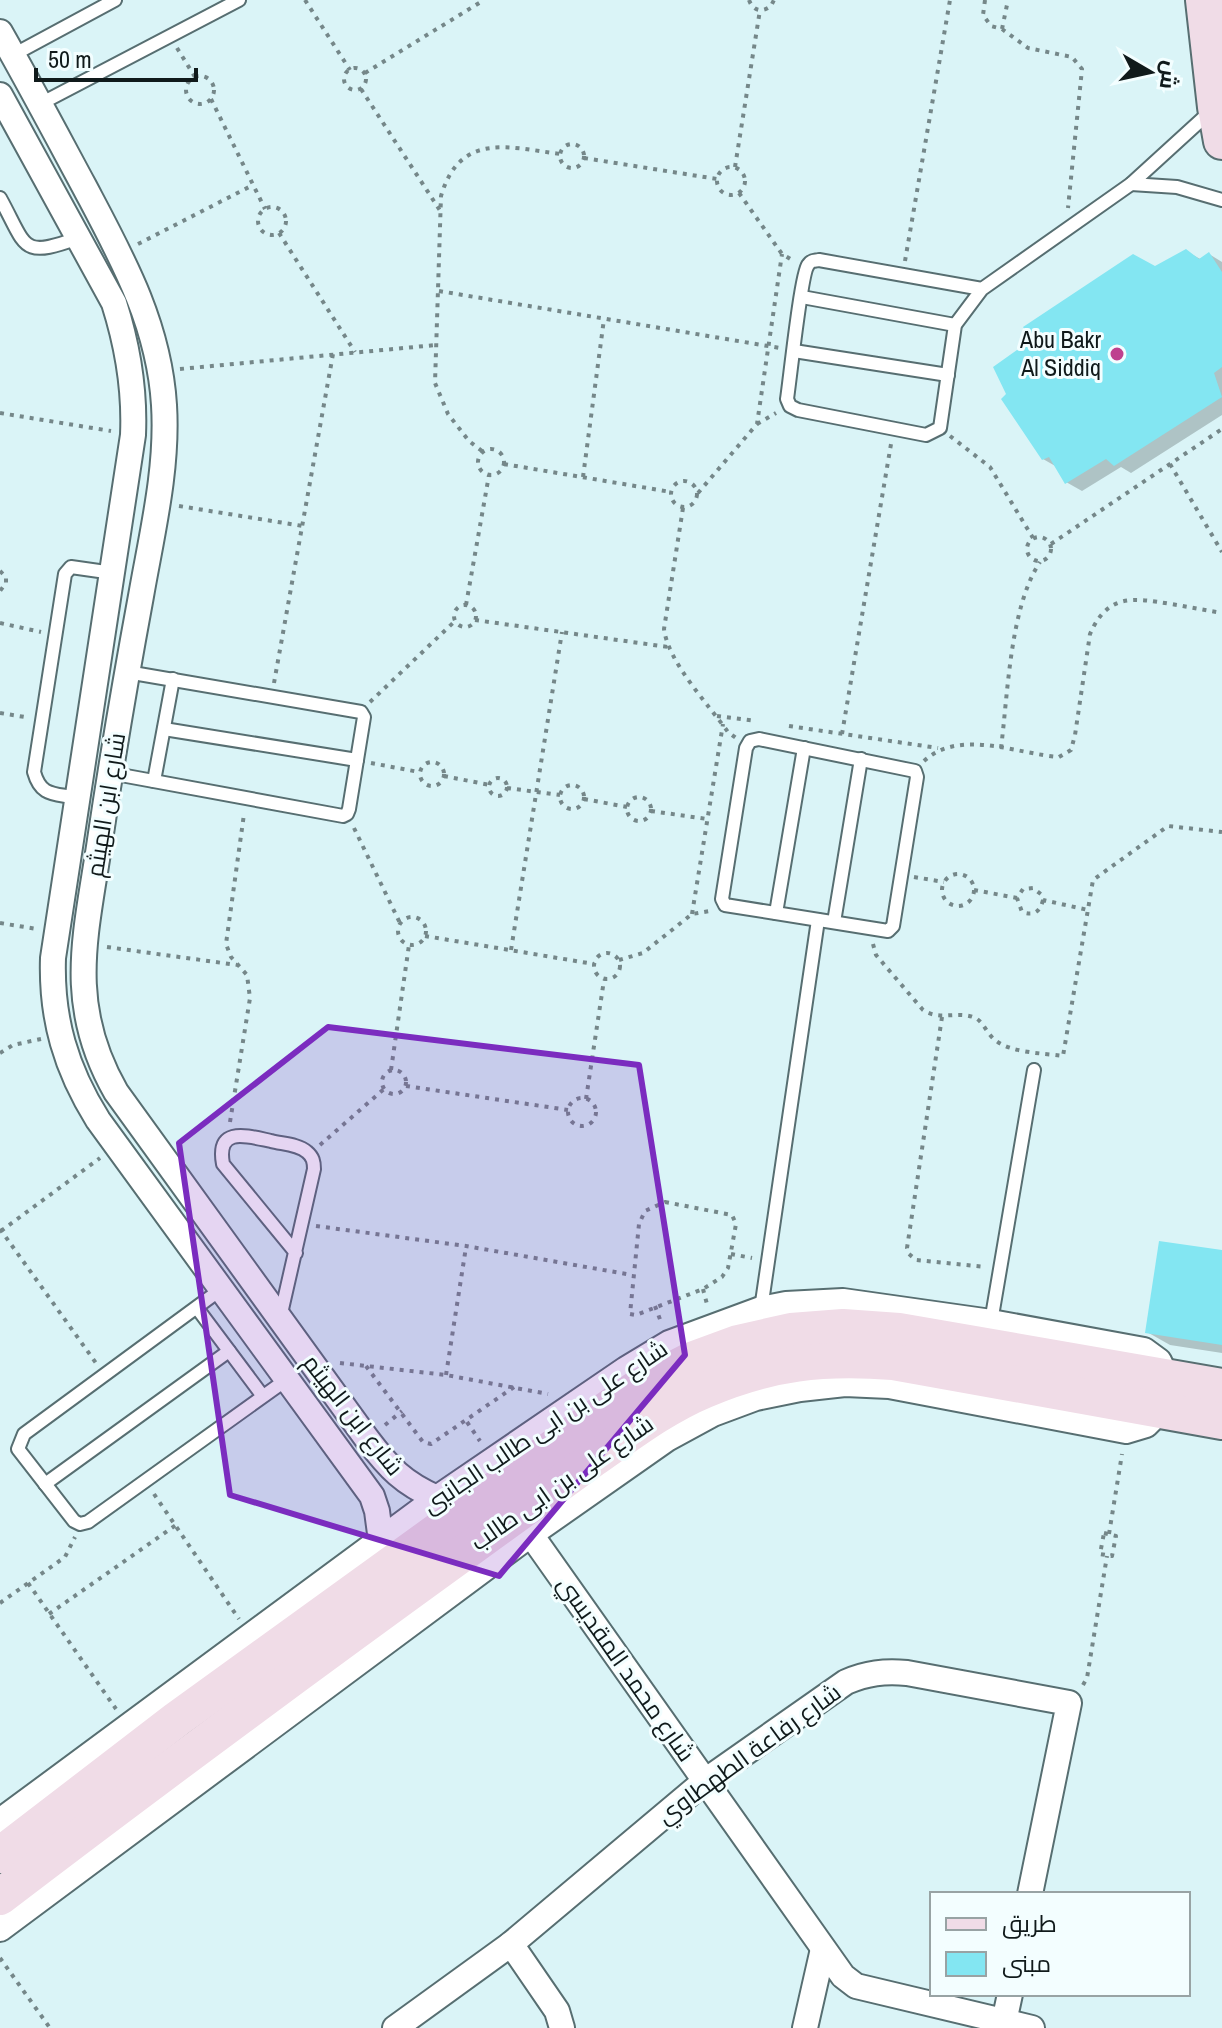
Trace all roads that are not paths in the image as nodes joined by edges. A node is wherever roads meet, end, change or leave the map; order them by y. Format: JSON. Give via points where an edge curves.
{"nodes":[{"id":1,"x":115,"y":0,"type":"edge"},
{"id":2,"x":239,"y":0,"type":"edge"},
{"id":3,"x":1204,"y":0,"type":"edge"},
{"id":4,"x":0,"y":32,"type":"edge"},
{"id":5,"x":13,"y":55,"type":"junction"},
{"id":6,"x":0,"y":95,"type":"edge"},
{"id":7,"x":40,"y":104,"type":"junction"},
{"id":8,"x":1219,"y":124,"type":"edge"},
{"id":9,"x":1131,"y":184,"type":"junction"},
{"id":10,"x":0,"y":198,"type":"edge"},
{"id":11,"x":1222,"y":200,"type":"edge"},
{"id":12,"x":78,"y":238,"type":"junction"},
{"id":13,"x":982,"y":289,"type":"junction"},
{"id":14,"x":802,"y":297,"type":"junction"},
{"id":15,"x":955,"y":325,"type":"junction"},
{"id":16,"x":794,"y":351,"type":"junction"},
{"id":17,"x":948,"y":375,"type":"junction"},
{"id":18,"x":113,"y":573,"type":"junction"},
{"id":19,"x":127,"y":672,"type":"junction"},
{"id":20,"x":173,"y":679,"type":"junction"},
{"id":21,"x":91,"y":717,"type":"junction"},
{"id":22,"x":119,"y":721,"type":"junction"},
{"id":23,"x":164,"y":729,"type":"junction"},
{"id":24,"x":804,"y":748,"type":"junction"},
{"id":25,"x":861,"y":759,"type":"junction"},
{"id":26,"x":357,"y":760,"type":"junction"},
{"id":27,"x":110,"y":773,"type":"junction"},
{"id":28,"x":154,"y":781,"type":"junction"},
{"id":29,"x":77,"y":798,"type":"junction"},
{"id":30,"x":776,"y":913,"type":"junction"},
{"id":31,"x":818,"y":920,"type":"junction"},
{"id":32,"x":834,"y":922,"type":"junction"},
{"id":33,"x":1034,"y":1070,"type":"dead end"},
{"id":34,"x":296,"y":1253,"type":"junction"},
{"id":35,"x":220,"y":1290,"type":"junction"},
{"id":36,"x":197,"y":1308,"type":"junction"},
{"id":37,"x":761,"y":1309,"type":"junction"},
{"id":38,"x":280,"y":1319,"type":"junction"},
{"id":39,"x":991,"y":1322,"type":"junction"},
{"id":40,"x":229,"y":1351,"type":"junction"},
{"id":41,"x":286,"y":1380,"type":"junction"},
{"id":42,"x":1222,"y":1387,"type":"edge"},
{"id":43,"x":1164,"y":1394,"type":"junction"},
{"id":44,"x":262,"y":1395,"type":"junction"},
{"id":45,"x":1222,"y":1421,"type":"edge"},
{"id":46,"x":45,"y":1484,"type":"junction"},
{"id":47,"x":437,"y":1498,"type":"junction"},
{"id":48,"x":523,"y":1524,"type":"junction"},
{"id":49,"x":381,"y":1541,"type":"junction"},
{"id":50,"x":258,"y":1648,"type":"junction"},
{"id":51,"x":187,"y":1733,"type":"junction"},
{"id":52,"x":705,"y":1781,"type":"junction"},
{"id":53,"x":0,"y":1821,"type":"edge"},
{"id":54,"x":0,"y":1855,"type":"edge"},
{"id":55,"x":1030,"y":1892,"type":"edge"},
{"id":56,"x":0,"y":1897,"type":"edge"},
{"id":57,"x":0,"y":1929,"type":"edge"},
{"id":58,"x":511,"y":1944,"type":"junction"},
{"id":59,"x":823,"y":1949,"type":"junction"},
{"id":60,"x":1010,"y":1996,"type":"edge"},
{"id":61,"x":1004,"y":2022,"type":"junction"},
{"id":62,"x":395,"y":2028,"type":"edge"},
{"id":63,"x":562,"y":2028,"type":"edge"},
{"id":64,"x":805,"y":2028,"type":"edge"},
{"id":65,"x":1032,"y":2028,"type":"edge"}],
"edges":[{"from":1,"to":5,"type":"lane"},
{"from":2,"to":7,"type":"lane"},
{"from":3,"to":8,"type":"street"},
{"from":4,"to":5,"type":"street","name":"شارع ابن الهيثم"},
{"from":5,"to":7,"type":"street","name":"شارع ابن الهيثم"},
{"from":6,"to":12,"type":"street","name":"شارع ابن الهيثم"},
{"from":7,"to":19,"type":"street","name":"شارع ابن الهيثم","via":[[120,253],[145,310],[160,370],[165,436],[158,502]]},
{"from":8,"to":9,"type":"lane"},
{"from":9,"to":11,"type":"lane","via":[[1177,187]]},
{"from":9,"to":13,"type":"lane"},
{"from":10,"to":12,"type":"lane","via":[[25,243],[34,249]]},
{"from":12,"to":18,"type":"street","name":"شارع ابن الهيثم","via":[[114,303],[132,381],[133,435]]},
{"from":13,"to":14,"type":"lane","via":[[819,260],[806,266]]},
{"from":13,"to":15,"type":"lane"},
{"from":14,"to":15,"type":"lane"},
{"from":14,"to":16,"type":"lane"},
{"from":15,"to":17,"type":"lane"},
{"from":16,"to":17,"type":"lane"},
{"from":16,"to":17,"type":"lane","via":[[790,406],[926,435],[940,428]]},
{"from":18,"to":21,"type":"street","name":"شارع ابن الهيثم"},
{"from":18,"to":29,"type":"lane","via":[[71,567],[65,574],[55,635],[34,772],[46,792]]},
{"from":19,"to":20,"type":"lane"},
{"from":19,"to":22,"type":"street","name":"شارع ابن الهيثم"},
{"from":20,"to":23,"type":"lane"},
{"from":20,"to":26,"type":"lane","via":[[361,712]]},
{"from":21,"to":22,"type":"street"},
{"from":21,"to":29,"type":"street","name":"شارع ابن الهيثم"},
{"from":22,"to":27,"type":"street","name":"شارع ابن الهيثم"},
{"from":23,"to":26,"type":"lane"},
{"from":23,"to":28,"type":"lane"},
{"from":24,"to":25,"type":"lane"},
{"from":24,"to":30,"type":"lane"},
{"from":24,"to":30,"type":"lane","via":[[759,739],[746,748],[722,899],[725,905]]},
{"from":25,"to":32,"type":"lane"},
{"from":25,"to":32,"type":"lane","via":[[915,771],[917,777],[893,926],[888,931]]},
{"from":26,"to":28,"type":"lane","via":[[343,816]]},
{"from":27,"to":28,"type":"lane"},
{"from":27,"to":38,"type":"street","name":"شارع ابن الهيثم","via":[[84,944],[82,988],[89,1031],[105,1073],[128,1110]]},
{"from":29,"to":35,"type":"street","name":"شارع ابن الهيثم","via":[[53,984],[59,1035],[81,1094]]},
{"from":30,"to":31,"type":"lane"},
{"from":31,"to":32,"type":"lane"},
{"from":31,"to":37,"type":"lane"},
{"from":33,"to":39,"type":"lane"},
{"from":34,"to":34,"type":"lane","via":[[223,1164],[227,1140],[238,1135],[300,1147],[310,1154],[314,1169]]},
{"from":34,"to":38,"type":"lane"},
{"from":35,"to":36,"type":"lane"},
{"from":35,"to":41,"type":"street","name":"شارع ابن الهيثم"},
{"from":36,"to":40,"type":"lane"},
{"from":36,"to":46,"type":"lane","via":[[24,1434],[18,1449]]},
{"from":37,"to":39,"type":"street","name":"شارع على بن ابى طالب الجانبى","via":[[843,1301]]},
{"from":37,"to":47,"type":"street","name":"شارع على بن ابى طالب الجانبى","via":[[669,1343]]},
{"from":38,"to":47,"type":"street","name":"شارع ابن الهيثم","via":[[393,1473]]},
{"from":39,"to":43,"type":"street","name":"شارع على بن ابى طالب الجانبى","via":[[1144,1350],[1159,1361]]},
{"from":40,"to":44,"type":"lane"},
{"from":40,"to":46,"type":"lane"},
{"from":41,"to":44,"type":"lane"},
{"from":41,"to":49,"type":"street","name":"شارع ابن الهيثم","via":[[372,1496]]},
{"from":42,"to":43,"type":"street","name":"شارع على بن ابى طالب"},
{"from":43,"to":45,"type":"street","name":"شارع على بن ابى طالب"},
{"from":43,"to":48,"type":"street","name":"شارع على بن ابى طالب","via":[[893,1362],[796,1362],[714,1386],[655,1416]]},
{"from":43,"to":48,"type":"street","via":[[1146,1425],[1126,1431],[889,1386],[800,1389],[713,1414]]},
{"from":43,"to":50,"type":"street","name":"شارع على بن ابى طالب","via":[[899,1331],[843,1327],[738,1343],[637,1388]]},
{"from":44,"to":46,"type":"lane","via":[[88,1522],[74,1521]]},
{"from":47,"to":49,"type":"street","name":"شارع على بن ابى طالب الجانبى"},
{"from":48,"to":51,"type":"street","name":"شارع على بن ابى طالب"},
{"from":48,"to":52,"type":"street","name":"شارع محمد المقديسي"},
{"from":48,"to":57,"type":"street"},
{"from":49,"to":50,"type":"street","name":"شارع على بن ابى طالب الجانبى"},
{"from":50,"to":51,"type":"street","name":"شارع على بن ابى طالب"},
{"from":50,"to":53,"type":"street","name":"شارع على بن ابى طالب الجانبى","via":[[129,1727]]},
{"from":51,"to":54,"type":"street","name":"شارع على بن ابى طالب"},
{"from":51,"to":56,"type":"street","name":"شارع على بن ابى طالب"},
{"from":52,"to":55,"type":"street","name":"شارع رفاعة الطهطاوي","via":[[865,1674],[907,1673],[1069,1703]]},
{"from":52,"to":58,"type":"street","name":"شارع رفاعة الطهطاوي"},
{"from":52,"to":59,"type":"street","name":"شارع محمد المقديسي"},
{"from":58,"to":62,"type":"street","name":"شارع رفاعة الطهطاوي"},
{"from":58,"to":63,"type":"street","via":[[557,2011]]},
{"from":59,"to":61,"type":"street","name":"شارع محمد المقديسي","via":[[856,1986]]},
{"from":59,"to":64,"type":"street"},
{"from":60,"to":61,"type":"street"},
{"from":61,"to":65,"type":"street","name":"شارع محمد المقديسي"}]}
